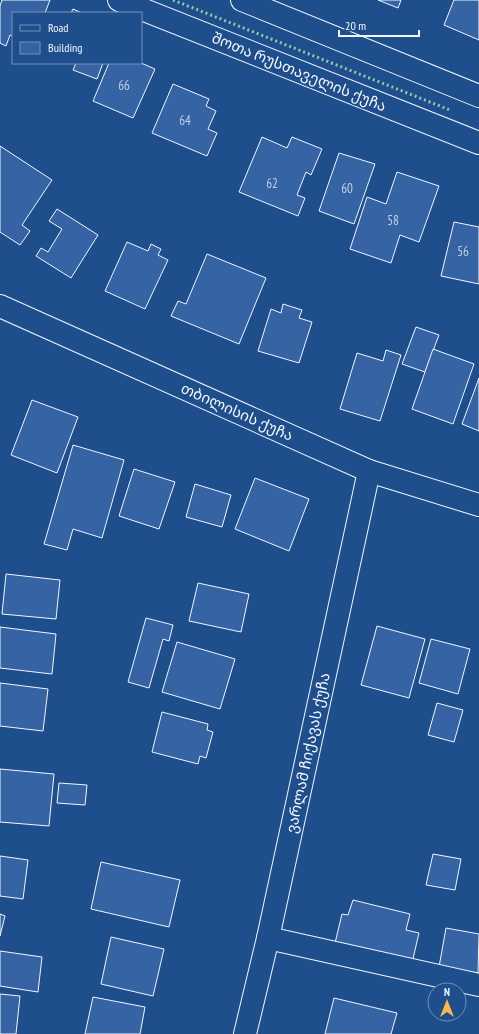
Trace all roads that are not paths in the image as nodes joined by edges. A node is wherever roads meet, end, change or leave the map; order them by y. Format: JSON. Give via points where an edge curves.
{"nodes":[{"id":1,"x":119,"y":0,"type":"edge"},
{"id":2,"x":242,"y":0,"type":"edge"},
{"id":3,"x":479,"y":96,"type":"edge"},
{"id":4,"x":479,"y":143,"type":"edge"},
{"id":5,"x":1,"y":312,"type":"edge"},
{"id":6,"x":369,"y":471,"type":"junction"},
{"id":7,"x":479,"y":505,"type":"edge"},
{"id":8,"x":268,"y":938,"type":"junction"},
{"id":9,"x":479,"y":985,"type":"edge"},
{"id":10,"x":245,"y":1034,"type":"edge"}],
"edges":[{"from":1,"to":4,"type":"street","name":"შოთა რუსთაველის ქუჩა"},
{"from":2,"to":3,"type":"street"},
{"from":5,"to":6,"type":"street","name":"თბილისის ქუჩა"},
{"from":6,"to":7,"type":"street","name":"თბილისის ქუჩა"},
{"from":6,"to":8,"type":"street","name":"ვარლამ ჩიქავას ქუჩა"},
{"from":8,"to":9,"type":"street"},
{"from":8,"to":10,"type":"street","name":"ვარლამ ჩიქავას ქუჩა"}]}
